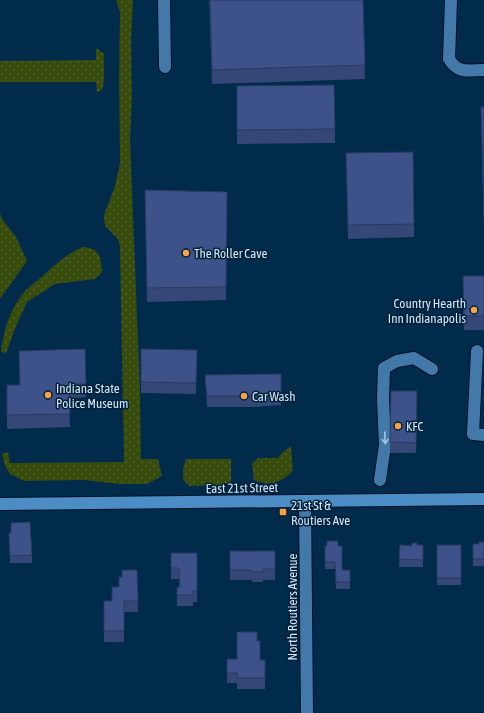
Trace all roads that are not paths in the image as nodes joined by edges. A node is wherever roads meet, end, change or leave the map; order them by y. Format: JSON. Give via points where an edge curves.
{"nodes":[{"id":1,"x":164,"y":0,"type":"edge"},
{"id":2,"x":451,"y":0,"type":"edge"},
{"id":3,"x":165,"y":67,"type":"dead end"},
{"id":4,"x":484,"y":70,"type":"edge"},
{"id":5,"x":476,"y":351,"type":"dead end"},
{"id":6,"x":430,"y":368,"type":"dead end"},
{"id":7,"x":484,"y":435,"type":"edge"},
{"id":8,"x":380,"y":480,"type":"dead end"},
{"id":9,"x":484,"y":499,"type":"edge"},
{"id":10,"x":305,"y":501,"type":"junction"},
{"id":11,"x":0,"y":504,"type":"edge"},
{"id":12,"x":307,"y":713,"type":"edge"}],
"edges":[{"from":1,"to":3,"type":"street"},
{"from":2,"to":4,"type":"street","via":[[449,59],[454,67],[463,70]]},
{"from":5,"to":7,"type":"street","via":[[473,434]]},
{"from":6,"to":8,"type":"street","one_way":true,"via":[[414,358],[397,361],[384,368],[385,444]]},
{"from":9,"to":10,"type":"main road","name":"East 21st Street"},
{"from":10,"to":11,"type":"main road","name":"East 21st Street"},
{"from":10,"to":12,"type":"street","name":"North Routiers Avenue"}]}
